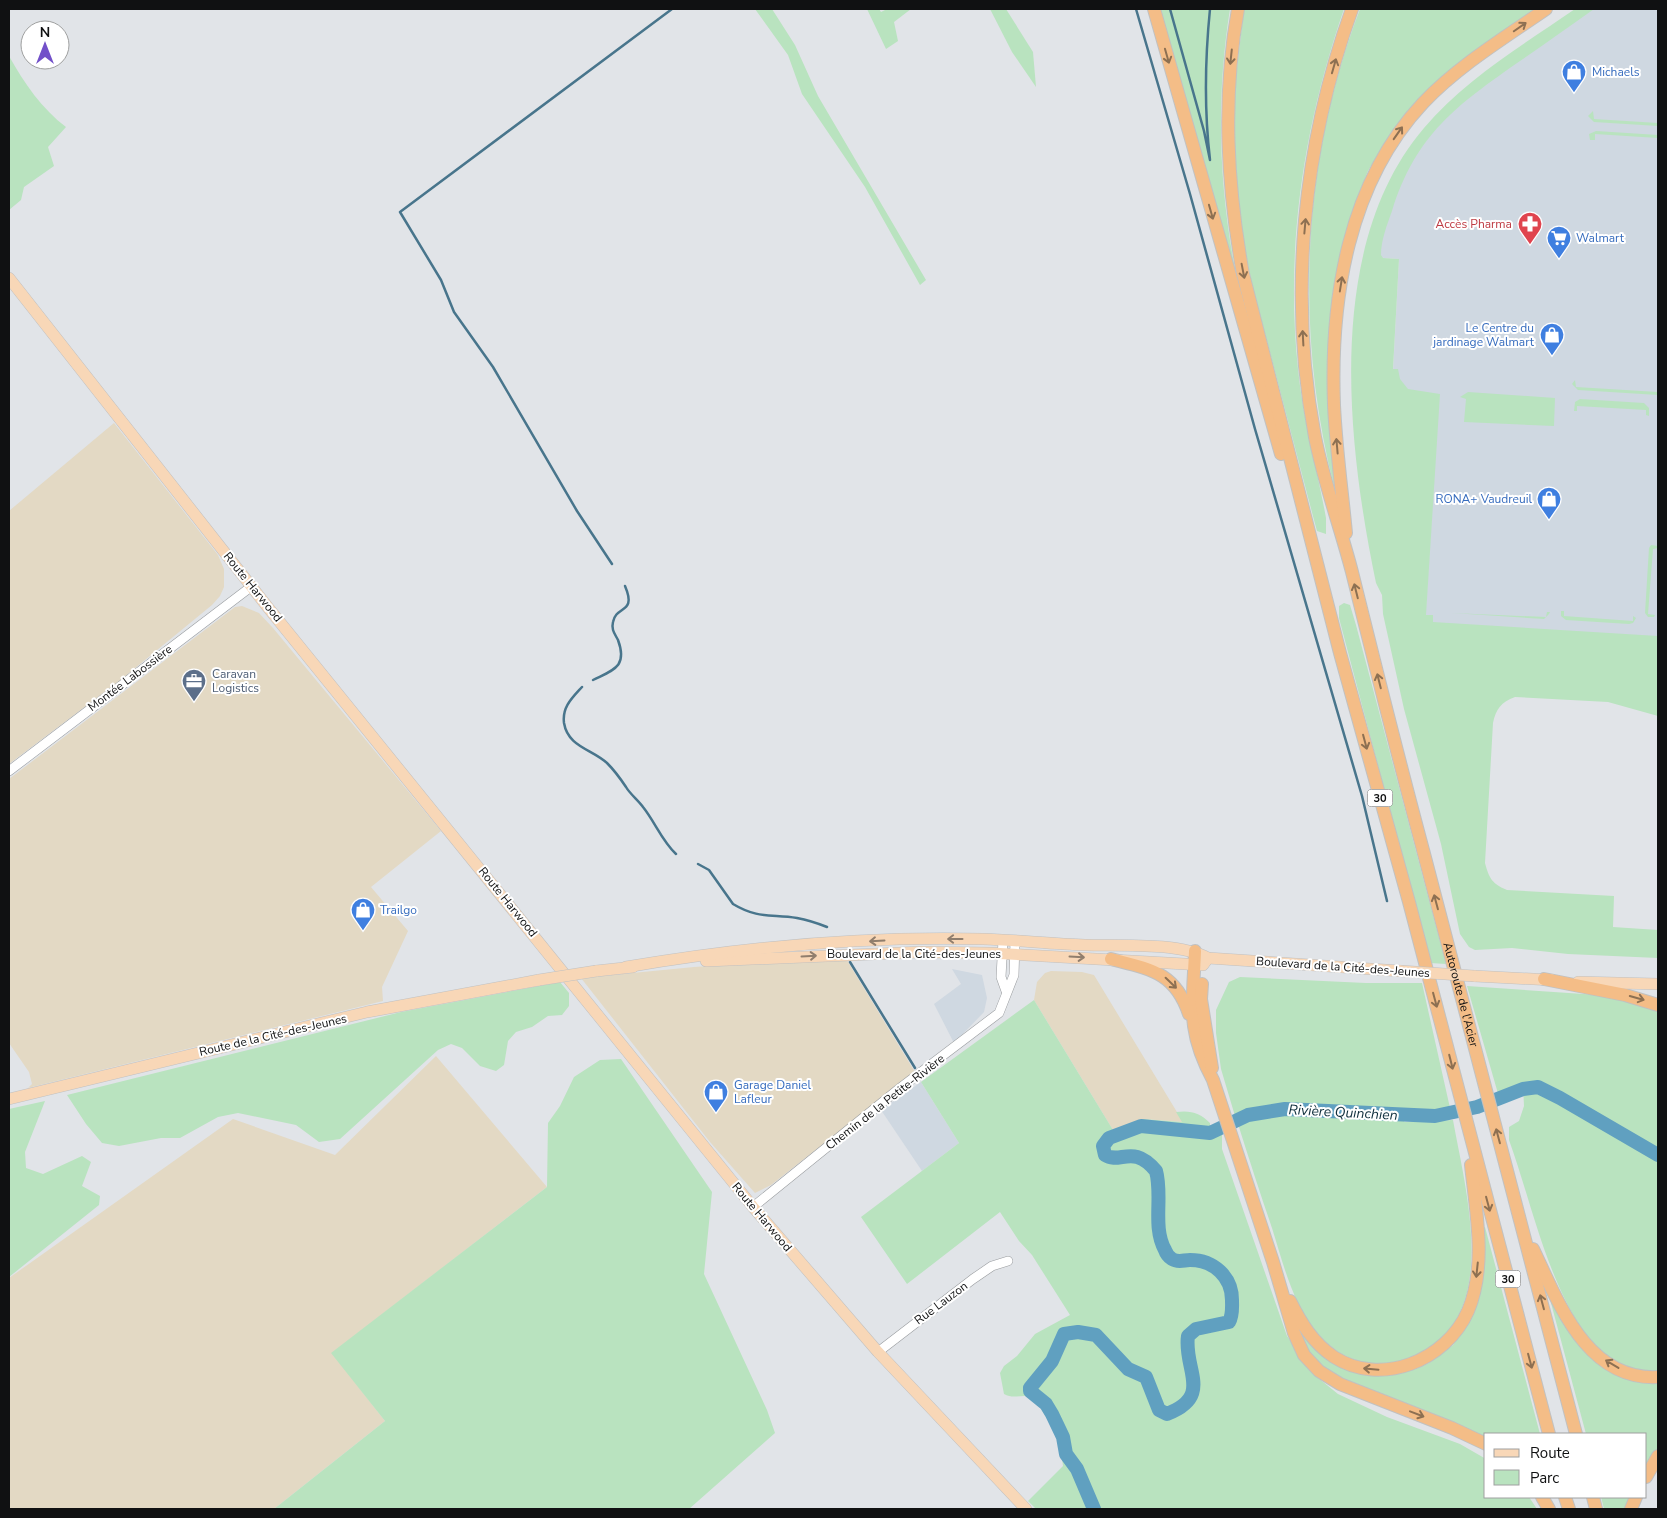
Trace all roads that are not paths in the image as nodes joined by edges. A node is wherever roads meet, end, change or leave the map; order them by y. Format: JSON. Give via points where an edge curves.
{"nodes":[{"id":1,"x":1154,"y":9,"type":"edge"},
{"id":2,"x":1238,"y":9,"type":"edge"},
{"id":3,"x":1352,"y":9,"type":"edge"},
{"id":4,"x":1546,"y":9,"type":"edge"},
{"id":5,"x":9,"y":278,"type":"edge"},
{"id":6,"x":1348,"y":556,"type":"junction"},
{"id":7,"x":252,"y":586,"type":"junction"},
{"id":8,"x":1340,"y":653,"type":"junction"},
{"id":9,"x":9,"y":771,"type":"edge"},
{"id":10,"x":1009,"y":941,"type":"junction"},
{"id":11,"x":1195,"y":951,"type":"joint"},
{"id":12,"x":1008,"y":954,"type":"junction"},
{"id":13,"x":1111,"y":959,"type":"junction"},
{"id":14,"x":1202,"y":962,"type":"junction"},
{"id":15,"x":626,"y":967,"type":"junction"},
{"id":16,"x":1544,"y":979,"type":"junction"},
{"id":17,"x":539,"y":980,"type":"joint"},
{"id":18,"x":1658,"y":984,"type":"edge"},
{"id":19,"x":1658,"y":1005,"type":"edge"},
{"id":20,"x":1194,"y":1031,"type":"junction"},
{"id":21,"x":1213,"y":1080,"type":"junction"},
{"id":22,"x":9,"y":1099,"type":"edge"},
{"id":23,"x":1466,"y":1120,"type":"junction"},
{"id":24,"x":754,"y":1207,"type":"junction"},
{"id":25,"x":1519,"y":1217,"type":"junction"},
{"id":26,"x":1008,"y":1261,"type":"dead end"},
{"id":27,"x":1274,"y":1262,"type":"junction"},
{"id":28,"x":878,"y":1352,"type":"junction"},
{"id":29,"x":1658,"y":1377,"type":"edge"},
{"id":30,"x":1549,"y":1433,"type":"edge"},
{"id":31,"x":1576,"y":1433,"type":"edge"},
{"id":32,"x":1484,"y":1443,"type":"edge"},
{"id":33,"x":1658,"y":1456,"type":"edge"},
{"id":34,"x":1647,"y":1475,"type":"edge"},
{"id":35,"x":1543,"y":1498,"type":"edge"},
{"id":36,"x":1026,"y":1509,"type":"edge"},
{"id":37,"x":1549,"y":1509,"type":"edge"}],
"edges":[{"from":1,"to":8,"type":"highway","one_way":true,"via":[[1254,366]]},
{"from":2,"to":8,"type":"highway","one_way":true,"via":[[1227,111],[1228,168],[1235,230],[1247,289]]},
{"from":6,"to":3,"type":"highway","one_way":true,"via":[[1326,485],[1314,429],[1304,348],[1302,294],[1313,158],[1329,83]]},
{"from":6,"to":4,"type":"highway","one_way":true,"via":[[1335,421],[1334,356],[1343,275],[1360,206],[1384,153],[1424,102],[1475,59]]},
{"from":5,"to":7,"type":"main road","name":"Route Harwood"},
{"from":25,"to":6,"type":"highway","name":"Autoroute de l'Acier","number":"30","one_way":true},
{"from":7,"to":9,"type":"street","name":"Montée Labossière"},
{"from":7,"to":24,"type":"main road","name":"Route Harwood"},
{"from":8,"to":23,"type":"highway","number":"30","one_way":true},
{"from":10,"to":11,"type":"main road","name":"Boulevard de la Cité-des-Jeunes"},
{"from":10,"to":12,"type":"street","name":"Chemin de la Petite-Rivière"},
{"from":10,"to":15,"type":"main road","name":"Boulevard de la Cité-des-Jeunes","one_way":true,"via":[[926,939],[824,944],[723,952]]},
{"from":11,"to":14,"type":"highway"},
{"from":12,"to":13,"type":"main road","name":"Boulevard de la Cité-des-Jeunes","one_way":true},
{"from":15,"to":12,"type":"main road","name":"Boulevard de la Cité-des-Jeunes","one_way":true,"via":[[849,954]]},
{"from":12,"to":24,"type":"street","name":"Chemin de la Petite-Rivière","via":[[1001,977],[1006,990],[1004,1004],[991,1019]]},
{"from":13,"to":14,"type":"main road","name":"Boulevard de la Cité-des-Jeunes"},
{"from":13,"to":20,"type":"highway","one_way":true,"via":[[1150,969],[1169,980],[1184,1000]]},
{"from":14,"to":16,"type":"main road","name":"Boulevard de la Cité-des-Jeunes","bridge":true},
{"from":14,"to":20,"type":"highway","via":[[1192,1009]]},
{"from":14,"to":21,"type":"highway","via":[[1201,999]]},
{"from":15,"to":17,"type":"main road","name":"Boulevard de la Cité-des-Jeunes","bridge":true},
{"from":16,"to":18,"type":"main road","name":"Boulevard de la Cité-des-Jeunes"},
{"from":16,"to":19,"type":"highway","one_way":true,"via":[[1582,985]]},
{"from":17,"to":22,"type":"main road","name":"Route de la Cité-des-Jeunes","via":[[367,1012]]},
{"from":20,"to":21,"type":"highway","via":[[1200,1055]]},
{"from":21,"to":27,"type":"highway"},
{"from":23,"to":27,"type":"highway","one_way":true,"via":[[1478,1226],[1476,1280],[1464,1319],[1435,1352],[1415,1362],[1380,1370],[1358,1367],[1335,1358],[1305,1328]]},
{"from":23,"to":30,"type":"highway","number":"30","one_way":true},
{"from":24,"to":28,"type":"main road","name":"Route Harwood"},
{"from":29,"to":25,"type":"highway","one_way":true,"via":[[1619,1369],[1583,1341],[1557,1302]]},
{"from":31,"to":25,"type":"highway","name":"Autoroute de l'Acier","number":"30","one_way":true},
{"from":26,"to":28,"type":"street","name":"Rue Lauzon","via":[[992,1266]]},
{"from":27,"to":32,"type":"highway","one_way":true,"via":[[1296,1339],[1304,1355],[1319,1371],[1340,1384]]},
{"from":28,"to":36,"type":"main road","name":"Route Harwood"},
{"from":33,"to":34,"type":"highway"},
{"from":35,"to":37,"type":"highway"}]}
